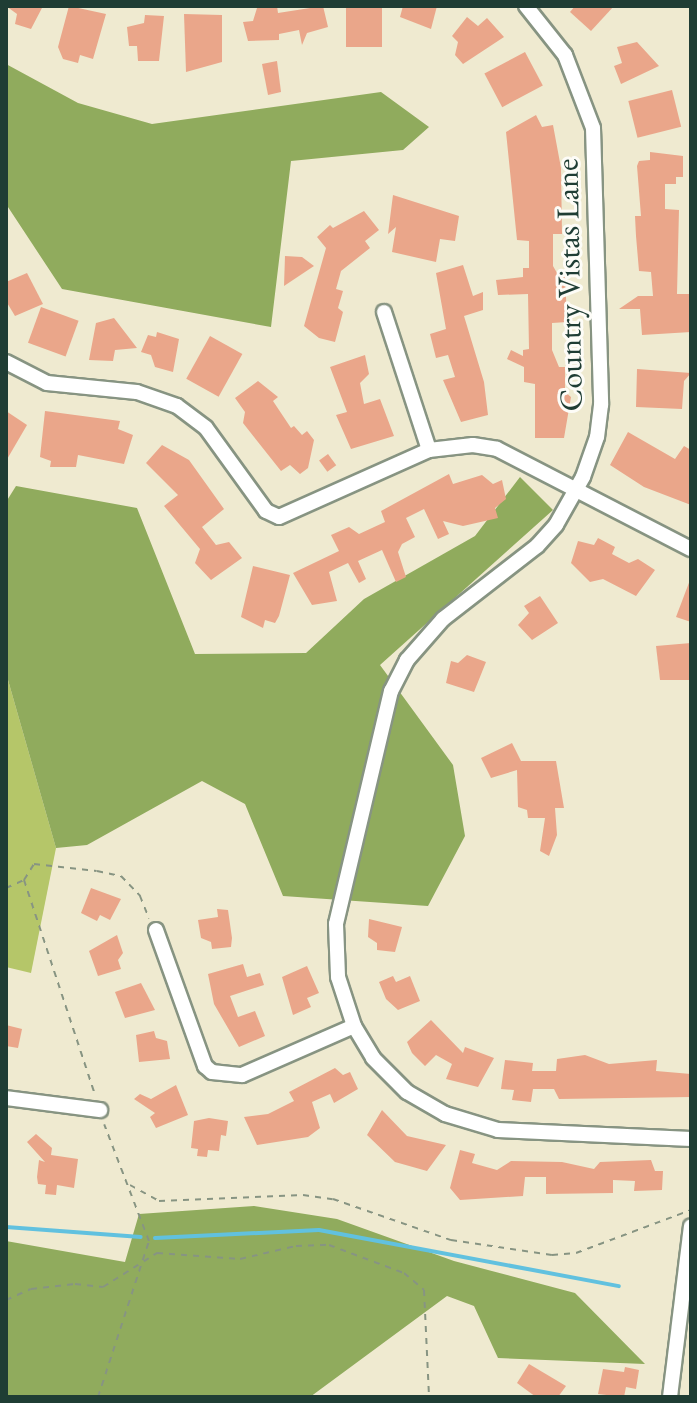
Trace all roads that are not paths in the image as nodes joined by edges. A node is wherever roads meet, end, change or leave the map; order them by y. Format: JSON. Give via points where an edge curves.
{"nodes":[{"id":1,"x":526,"y":6,"type":"edge"},
{"id":2,"x":384,"y":312,"type":"dead end"},
{"id":3,"x":6,"y":362,"type":"edge"},
{"id":4,"x":429,"y":450,"type":"junction"},
{"id":5,"x":577,"y":488,"type":"junction"},
{"id":6,"x":691,"y":549,"type":"edge"},
{"id":7,"x":156,"y":930,"type":"road end"},
{"id":8,"x":354,"y":1026,"type":"junction"},
{"id":9,"x":6,"y":1098,"type":"edge"},
{"id":10,"x":100,"y":1110,"type":"road end"},
{"id":11,"x":691,"y":1139,"type":"edge"},
{"id":12,"x":691,"y":1226,"type":"edge"},
{"id":13,"x":670,"y":1397,"type":"edge"}],
"edges":[{"from":1,"to":5,"type":"street","name":"Country Vistas Lane","via":[[554,38],[575,74],[595,145],[601,405],[593,453]]},
{"from":2,"to":4,"type":"street"},
{"from":3,"to":4,"type":"street","via":[[47,383],[137,392],[177,406],[206,428],[266,511],[279,517]]},
{"from":4,"to":5,"type":"street","via":[[460,445],[497,449]]},
{"from":5,"to":6,"type":"street"},
{"from":5,"to":8,"type":"street","name":"Country Vistas Lane","via":[[537,546],[443,619],[407,660],[391,691],[336,924],[338,977]]},
{"from":7,"to":8,"type":"street","via":[[205,1066],[212,1072],[242,1075]]},
{"from":8,"to":11,"type":"street","name":"Country Vistas Lane","via":[[398,1085],[462,1121],[498,1130]]},
{"from":9,"to":10,"type":"street"},
{"from":12,"to":13,"type":"street"}]}
